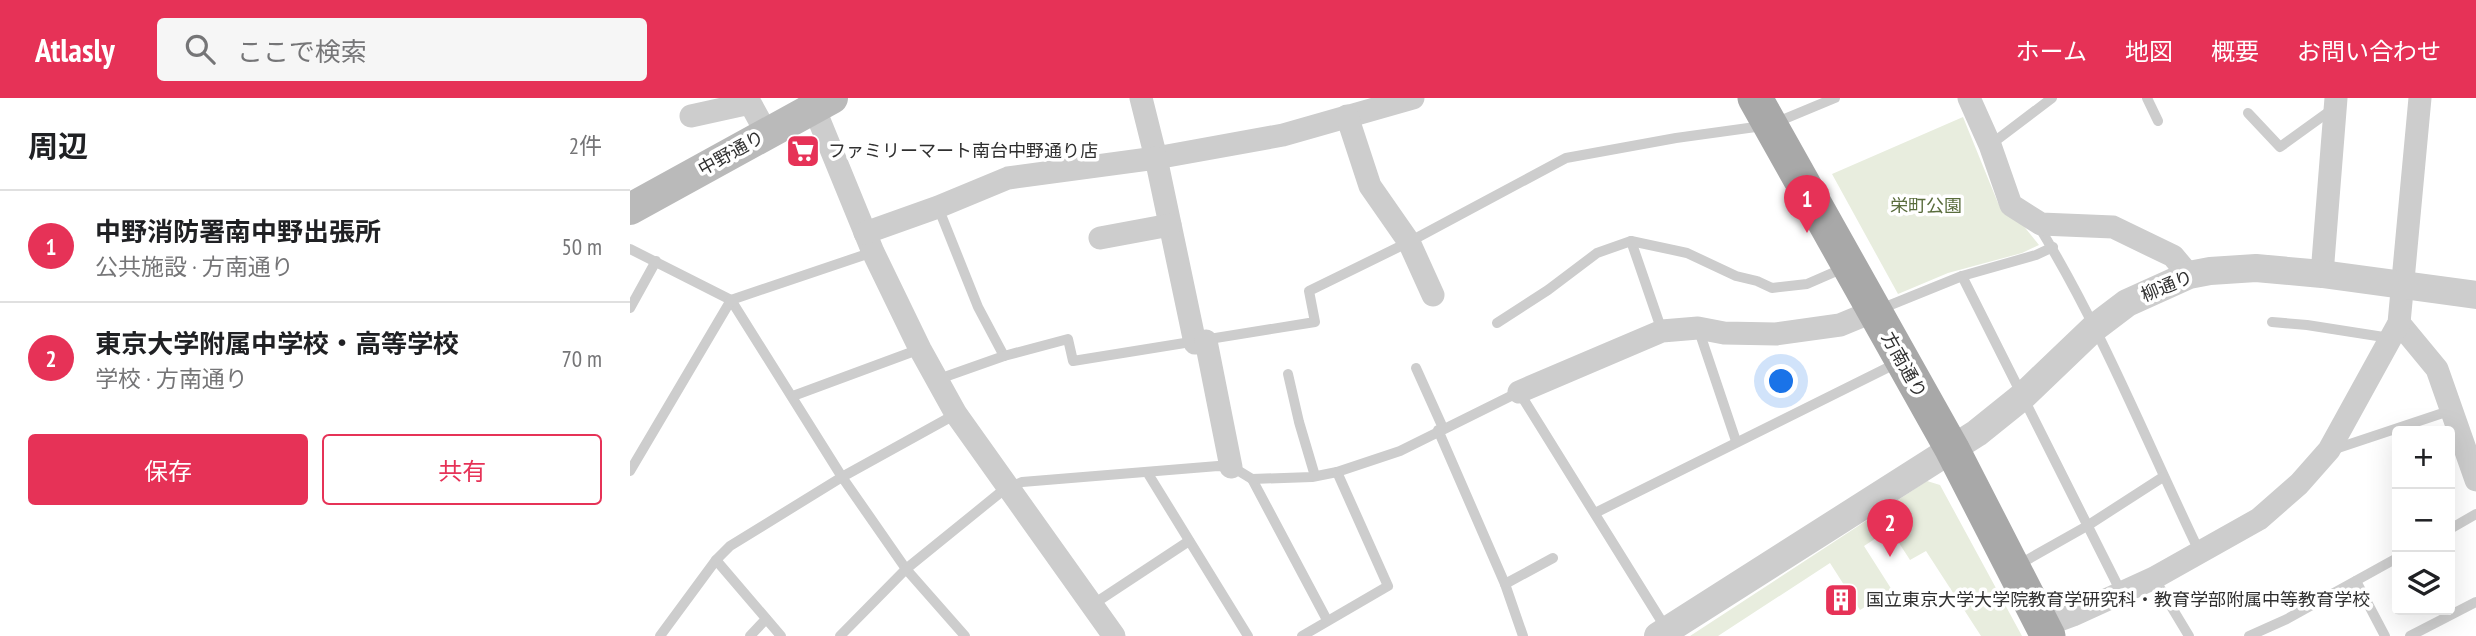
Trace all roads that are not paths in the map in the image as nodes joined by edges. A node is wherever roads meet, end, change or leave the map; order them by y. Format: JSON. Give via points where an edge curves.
{"nodes":[{"id":1,"x":1141,"y":98,"type":"edge"},
{"id":2,"x":1413,"y":98,"type":"edge"},
{"id":3,"x":1835,"y":98,"type":"edge"},
{"id":4,"x":1969,"y":98,"type":"edge"},
{"id":5,"x":2053,"y":98,"type":"edge"},
{"id":6,"x":2147,"y":98,"type":"edge"},
{"id":7,"x":2420,"y":98,"type":"edge"},
{"id":8,"x":819,"y":101,"type":"edge"},
{"id":9,"x":2336,"y":102,"type":"edge"},
{"id":10,"x":1762,"y":112,"type":"edge"},
{"id":11,"x":2248,"y":113,"type":"dead end"},
{"id":12,"x":691,"y":116,"type":"dead end"},
{"id":13,"x":1347,"y":116,"type":"junction"},
{"id":14,"x":2158,"y":121,"type":"dead end"},
{"id":15,"x":767,"y":134,"type":"junction"},
{"id":16,"x":1990,"y":145,"type":"junction"},
{"id":17,"x":1156,"y":158,"type":"junction"},
{"id":18,"x":938,"y":207,"type":"junction"},
{"id":19,"x":630,"y":208,"type":"edge"},
{"id":20,"x":2041,"y":224,"type":"junction"},
{"id":21,"x":1170,"y":225,"type":"junction"},
{"id":22,"x":1100,"y":238,"type":"dead end"},
{"id":23,"x":1631,"y":241,"type":"junction"},
{"id":24,"x":869,"y":242,"type":"junction"},
{"id":25,"x":1409,"y":242,"type":"junction"},
{"id":26,"x":2053,"y":247,"type":"junction"},
{"id":27,"x":630,"y":249,"type":"edge"},
{"id":28,"x":656,"y":261,"type":"junction"},
{"id":29,"x":1849,"y":266,"type":"junction"},
{"id":30,"x":2322,"y":274,"type":"junction"},
{"id":31,"x":2189,"y":275,"type":"junction"},
{"id":32,"x":1962,"y":276,"type":"junction"},
{"id":33,"x":2401,"y":285,"type":"junction"},
{"id":34,"x":1433,"y":295,"type":"dead end"},
{"id":35,"x":2476,"y":295,"type":"edge"},
{"id":36,"x":731,"y":300,"type":"junction"},
{"id":37,"x":630,"y":308,"type":"edge"},
{"id":38,"x":1874,"y":311,"type":"junction"},
{"id":39,"x":2272,"y":322,"type":"dead end"},
{"id":40,"x":1497,"y":323,"type":"dead end"},
{"id":41,"x":1698,"y":328,"type":"junction"},
{"id":42,"x":2094,"y":328,"type":"junction"},
{"id":43,"x":2395,"y":330,"type":"junction"},
{"id":44,"x":1662,"y":331,"type":"junction"},
{"id":45,"x":1201,"y":342,"type":"junction"},
{"id":46,"x":920,"y":349,"type":"junction"},
{"id":47,"x":1004,"y":356,"type":"junction"},
{"id":48,"x":1901,"y":360,"type":"junction"},
{"id":49,"x":1416,"y":368,"type":"dead end"},
{"id":50,"x":1288,"y":374,"type":"dead end"},
{"id":51,"x":936,"y":380,"type":"junction"},
{"id":52,"x":1520,"y":391,"type":"junction"},
{"id":53,"x":793,"y":396,"type":"junction"},
{"id":54,"x":2024,"y":396,"type":"junction"},
{"id":55,"x":2452,"y":411,"type":"junction"},
{"id":56,"x":956,"y":414,"type":"junction"},
{"id":57,"x":1441,"y":429,"type":"junction"},
{"id":58,"x":1736,"y":441,"type":"junction"},
{"id":59,"x":1952,"y":449,"type":"junction"},
{"id":60,"x":2329,"y":450,"type":"junction"},
{"id":61,"x":2472,"y":454,"type":"edge"},
{"id":62,"x":1231,"y":467,"type":"junction"},
{"id":63,"x":630,"y":471,"type":"edge"},
{"id":64,"x":1147,"y":472,"type":"junction"},
{"id":65,"x":1337,"y":472,"type":"junction"},
{"id":66,"x":1315,"y":476,"type":"junction"},
{"id":67,"x":842,"y":477,"type":"junction"},
{"id":68,"x":2163,"y":477,"type":"junction"},
{"id":69,"x":1252,"y":479,"type":"junction"},
{"id":70,"x":2476,"y":480,"type":"edge"},
{"id":71,"x":1008,"y":488,"type":"junction"},
{"id":72,"x":1595,"y":513,"type":"junction"},
{"id":73,"x":2476,"y":514,"type":"edge"},
{"id":74,"x":2087,"y":526,"type":"junction"},
{"id":75,"x":2455,"y":526,"type":"edge"},
{"id":76,"x":1189,"y":541,"type":"junction"},
{"id":77,"x":2200,"y":552,"type":"junction"},
{"id":78,"x":1553,"y":558,"type":"dead end"},
{"id":79,"x":716,"y":560,"type":"junction"},
{"id":80,"x":2392,"y":561,"type":"edge"},
{"id":81,"x":2012,"y":568,"type":"junction"},
{"id":82,"x":906,"y":569,"type":"junction"},
{"id":83,"x":2154,"y":578,"type":"junction"},
{"id":84,"x":2356,"y":581,"type":"junction"},
{"id":85,"x":1505,"y":584,"type":"junction"},
{"id":86,"x":2122,"y":594,"type":"junction"},
{"id":87,"x":2476,"y":602,"type":"edge"},
{"id":88,"x":1091,"y":605,"type":"junction"},
{"id":89,"x":766,"y":620,"type":"junction"},
{"id":90,"x":1327,"y":621,"type":"junction"},
{"id":91,"x":2046,"y":631,"type":"edge"},
{"id":92,"x":1662,"y":633,"type":"edge"},
{"id":93,"x":660,"y":636,"type":"edge"},
{"id":94,"x":750,"y":636,"type":"edge"},
{"id":95,"x":781,"y":636,"type":"edge"},
{"id":96,"x":840,"y":636,"type":"edge"},
{"id":97,"x":965,"y":636,"type":"edge"},
{"id":98,"x":1114,"y":636,"type":"edge"},
{"id":99,"x":1248,"y":636,"type":"edge"},
{"id":100,"x":1302,"y":636,"type":"edge"},
{"id":101,"x":1523,"y":636,"type":"edge"},
{"id":102,"x":2189,"y":636,"type":"edge"},
{"id":103,"x":2249,"y":636,"type":"edge"},
{"id":104,"x":2385,"y":636,"type":"edge"},
{"id":105,"x":2410,"y":636,"type":"edge"}],
"edges":[{"from":1,"to":17,"type":"street"},
{"from":2,"to":13,"type":"street"},
{"from":3,"to":10,"type":"lane"},
{"from":4,"to":16,"type":"street"},
{"from":5,"to":16,"type":"lane"},
{"from":6,"to":14,"type":"lane"},
{"from":7,"to":33,"type":"street"},
{"from":8,"to":15,"type":"main road","name":"中野通り"},
{"from":8,"to":24,"type":"street"},
{"from":9,"to":11,"type":"lane","via":[[2280,147]]},
{"from":9,"to":30,"type":"street"},
{"from":10,"to":25,"type":"lane","via":[[1676,138],[1566,158]]},
{"from":10,"to":29,"type":"main road","name":"方南通り"},
{"from":12,"to":15,"type":"street","via":[[750,103]]},
{"from":13,"to":17,"type":"street","via":[[1283,135]]},
{"from":13,"to":25,"type":"street","via":[[1370,186]]},
{"from":15,"to":19,"type":"main road","name":"中野通り"},
{"from":16,"to":20,"type":"street","via":[[2011,205]]},
{"from":17,"to":18,"type":"street","via":[[1008,178]]},
{"from":17,"to":21,"type":"street"},
{"from":18,"to":24,"type":"street"},
{"from":18,"to":47,"type":"lane","via":[[978,307]]},
{"from":20,"to":26,"type":"lane"},
{"from":20,"to":31,"type":"street","via":[[2113,228],[2173,256]]},
{"from":21,"to":22,"type":"street"},
{"from":21,"to":45,"type":"street"},
{"from":23,"to":29,"type":"lane","via":[[1687,253],[1746,282],[1772,288],[1808,284]]},
{"from":23,"to":40,"type":"lane","via":[[1597,253]]},
{"from":23,"to":44,"type":"lane"},
{"from":24,"to":36,"type":"lane"},
{"from":24,"to":46,"type":"street"},
{"from":25,"to":34,"type":"street"},
{"from":25,"to":45,"type":"lane","via":[[1309,291],[1315,322]]},
{"from":26,"to":32,"type":"lane"},
{"from":26,"to":42,"type":"lane"},
{"from":27,"to":28,"type":"lane"},
{"from":28,"to":36,"type":"lane"},
{"from":28,"to":37,"type":"lane"},
{"from":29,"to":38,"type":"main road","name":"方南通り"},
{"from":30,"to":31,"type":"street","name":"柳通り","via":[[2256,268]]},
{"from":30,"to":33,"type":"street","name":"柳通り"},
{"from":31,"to":42,"type":"street","name":"柳通り","via":[[2127,303]]},
{"from":32,"to":38,"type":"lane"},
{"from":32,"to":54,"type":"lane"},
{"from":33,"to":35,"type":"street","name":"柳通り"},
{"from":33,"to":43,"type":"street"},
{"from":36,"to":53,"type":"lane"},
{"from":36,"to":63,"type":"lane"},
{"from":38,"to":41,"type":"street","via":[[1840,324],[1776,334]]},
{"from":38,"to":48,"type":"main road","name":"方南通り"},
{"from":39,"to":43,"type":"lane"},
{"from":41,"to":44,"type":"street"},
{"from":41,"to":58,"type":"lane"},
{"from":42,"to":54,"type":"street","name":"柳通り"},
{"from":42,"to":68,"type":"lane"},
{"from":43,"to":55,"type":"street","via":[[2437,369]]},
{"from":43,"to":60,"type":"street"},
{"from":44,"to":52,"type":"street"},
{"from":45,"to":47,"type":"lane","via":[[1073,361],[1068,339]]},
{"from":45,"to":62,"type":"street"},
{"from":46,"to":51,"type":"street"},
{"from":46,"to":53,"type":"lane"},
{"from":47,"to":51,"type":"lane"},
{"from":48,"to":58,"type":"lane"},
{"from":48,"to":59,"type":"main road","name":"方南通り"},
{"from":49,"to":57,"type":"lane"},
{"from":50,"to":66,"type":"lane"},
{"from":51,"to":56,"type":"street"},
{"from":52,"to":57,"type":"lane"},
{"from":52,"to":72,"type":"lane"},
{"from":53,"to":67,"type":"lane"},
{"from":54,"to":59,"type":"street","name":"柳通り"},
{"from":54,"to":74,"type":"lane"},
{"from":55,"to":60,"type":"lane"},
{"from":55,"to":61,"type":"street"},
{"from":56,"to":67,"type":"lane"},
{"from":56,"to":71,"type":"street"},
{"from":57,"to":65,"type":"lane","via":[[1400,451]]},
{"from":57,"to":85,"type":"lane"},
{"from":58,"to":72,"type":"lane"},
{"from":59,"to":81,"type":"main road","name":"方南通り"},
{"from":59,"to":92,"type":"street","name":"柳通り"},
{"from":60,"to":77,"type":"street","via":[[2259,519]]},
{"from":61,"to":70,"type":"street"},
{"from":62,"to":64,"type":"lane"},
{"from":62,"to":69,"type":"lane"},
{"from":64,"to":71,"type":"lane","via":[[1022,482]]},
{"from":64,"to":76,"type":"lane"},
{"from":65,"to":66,"type":"lane"},
{"from":65,"to":90,"type":"lane","via":[[1388,586]]},
{"from":66,"to":69,"type":"lane"},
{"from":67,"to":79,"type":"lane","via":[[730,546]]},
{"from":67,"to":82,"type":"lane"},
{"from":68,"to":74,"type":"lane"},
{"from":68,"to":77,"type":"lane"},
{"from":69,"to":90,"type":"lane"},
{"from":71,"to":82,"type":"lane"},
{"from":71,"to":88,"type":"street"},
{"from":72,"to":92,"type":"lane"},
{"from":73,"to":75,"type":"lane"},
{"from":74,"to":81,"type":"lane"},
{"from":74,"to":86,"type":"lane"},
{"from":76,"to":88,"type":"lane"},
{"from":76,"to":99,"type":"lane"},
{"from":77,"to":83,"type":"street"},
{"from":78,"to":85,"type":"lane"},
{"from":79,"to":89,"type":"lane"},
{"from":79,"to":93,"type":"lane"},
{"from":80,"to":84,"type":"lane"},
{"from":81,"to":91,"type":"main road","name":"方南通り"},
{"from":82,"to":96,"type":"lane"},
{"from":82,"to":97,"type":"lane"},
{"from":83,"to":86,"type":"street"},
{"from":83,"to":102,"type":"lane"},
{"from":84,"to":103,"type":"lane"},
{"from":84,"to":104,"type":"lane"},
{"from":85,"to":101,"type":"lane"},
{"from":86,"to":91,"type":"street"},
{"from":87,"to":105,"type":"lane"},
{"from":88,"to":98,"type":"street"},
{"from":89,"to":94,"type":"lane"},
{"from":89,"to":95,"type":"lane"},
{"from":90,"to":100,"type":"lane"}]}
